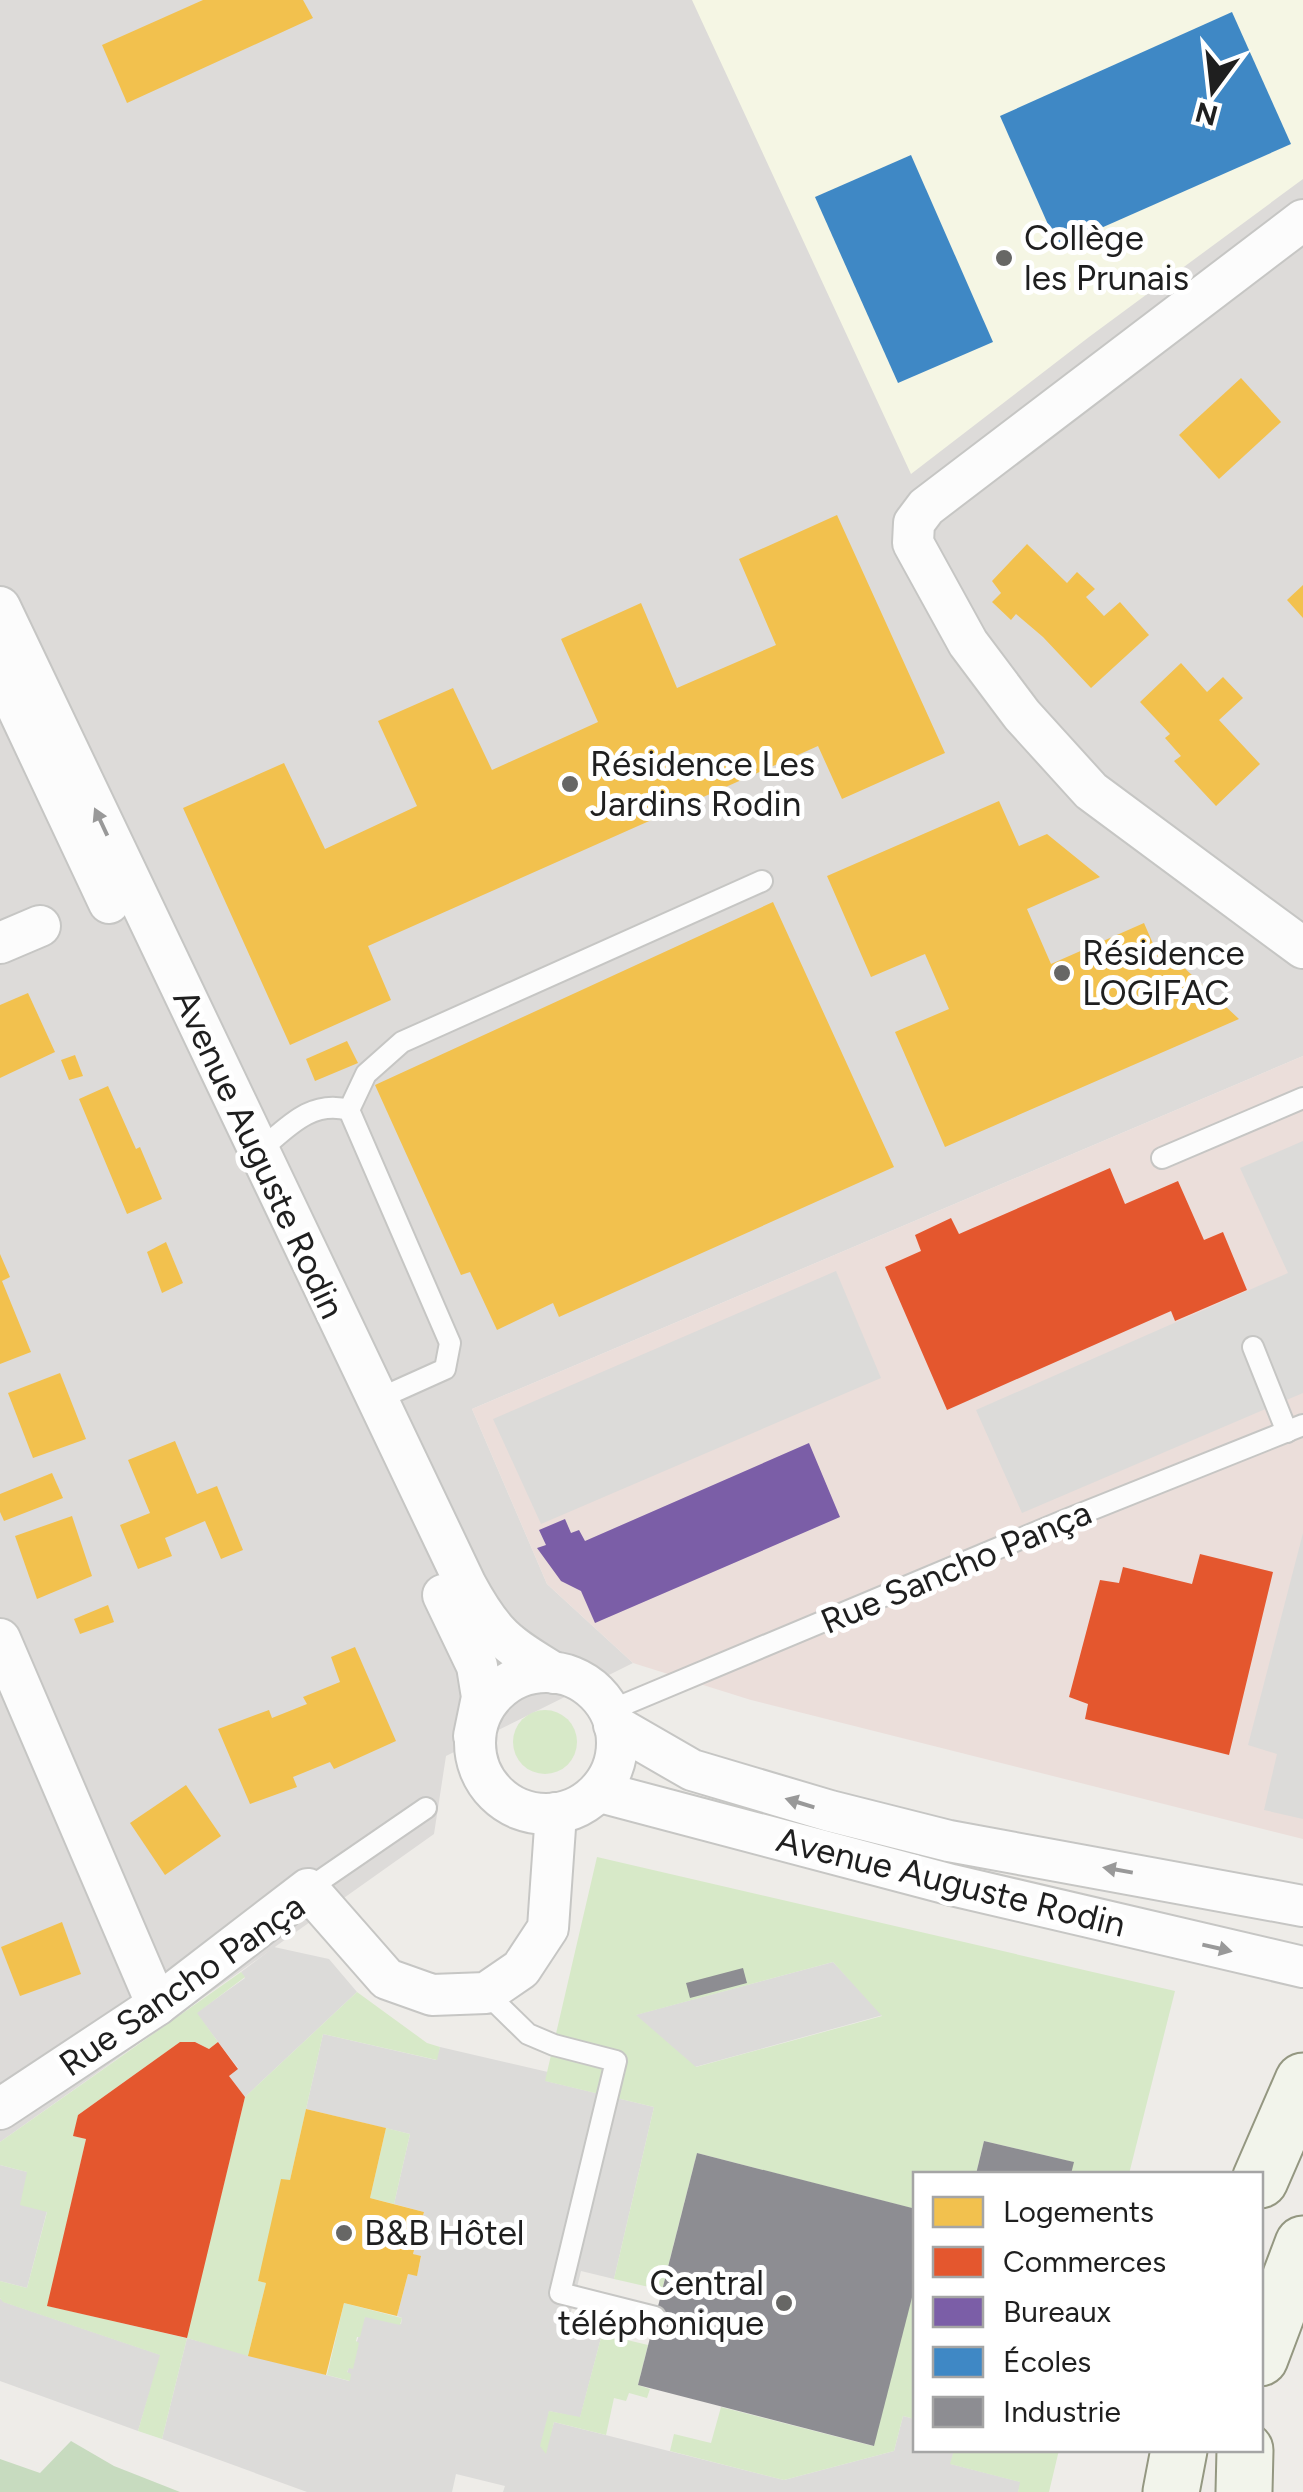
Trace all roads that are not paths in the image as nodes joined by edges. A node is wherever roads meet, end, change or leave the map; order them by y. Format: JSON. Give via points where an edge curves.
{"nodes":[{"id":1,"x":1303,"y":220,"type":"edge"},
{"id":2,"x":0,"y":607,"type":"edge"},
{"id":3,"x":0,"y":671,"type":"edge"},
{"id":4,"x":762,"y":881,"type":"dead end"},
{"id":5,"x":40,"y":926,"type":"dead end"},
{"id":6,"x":0,"y":943,"type":"edge"},
{"id":7,"x":1303,"y":948,"type":"edge"},
{"id":8,"x":1303,"y":1098,"type":"edge"},
{"id":9,"x":349,"y":1110,"type":"junction"},
{"id":10,"x":258,"y":1152,"type":"junction"},
{"id":11,"x":1162,"y":1158,"type":"dead end"},
{"id":12,"x":1253,"y":1347,"type":"dead end"},
{"id":13,"x":376,"y":1400,"type":"junction"},
{"id":14,"x":1295,"y":1429,"type":"edge"},
{"id":15,"x":0,"y":1639,"type":"edge"},
{"id":16,"x":554,"y":1673,"type":"junction"},
{"id":17,"x":611,"y":1718,"type":"junction"},
{"id":18,"x":474,"y":1736,"type":"junction"},
{"id":19,"x":600,"y":1792,"type":"junction"},
{"id":20,"x":426,"y":1808,"type":"dead end"},
{"id":21,"x":556,"y":1813,"type":"junction"},
{"id":22,"x":308,"y":1889,"type":"junction"},
{"id":23,"x":1303,"y":1906,"type":"edge"},
{"id":24,"x":1303,"y":1966,"type":"edge"},
{"id":25,"x":486,"y":1993,"type":"junction"},
{"id":26,"x":157,"y":2005,"type":"junction"},
{"id":27,"x":1303,"y":2081,"type":"edge"},
{"id":28,"x":0,"y":2109,"type":"edge"},
{"id":29,"x":1263,"y":2173,"type":"edge"},
{"id":30,"x":1303,"y":2244,"type":"edge"},
{"id":31,"x":655,"y":2316,"type":"dead end"},
{"id":32,"x":1263,"y":2350,"type":"edge"},
{"id":33,"x":1179,"y":2452,"type":"edge"},
{"id":34,"x":1245,"y":2452,"type":"edge"},
{"id":35,"x":1172,"y":2492,"type":"edge"},
{"id":36,"x":1244,"y":2492,"type":"edge"}],
"edges":[{"from":1,"to":7,"type":"street","via":[[926,507],[914,523],[913,544],[968,643],[1091,792]]},
{"from":10,"to":2,"type":"street","name":"Avenue Auguste Rodin","one_way":true},
{"from":3,"to":18,"type":"street","name":"Avenue Auguste Rodin","via":[[478,1666],[482,1697]]},
{"from":4,"to":9,"type":"lane","via":[[402,1042],[366,1074]]},
{"from":5,"to":6,"type":"street"},
{"from":8,"to":11,"type":"lane"},
{"from":9,"to":10,"type":"lane","via":[[330,1104],[302,1115]]},
{"from":9,"to":13,"type":"lane","via":[[450,1343],[445,1369]]},
{"from":10,"to":13,"type":"street","name":"Avenue Auguste Rodin"},
{"from":12,"to":14,"type":"lane"},
{"from":13,"to":16,"type":"street","name":"Avenue Auguste Rodin","via":[[487,1624]]},
{"from":14,"to":17,"type":"lane","name":"Rue Sancho Pança","via":[[1064,1521]]},
{"from":15,"to":26,"type":"street"},
{"from":16,"to":17,"type":"street","name":"Avenue Auguste Rodin","via":[[589,1687]]},
{"from":16,"to":18,"type":"street","via":[[510,1681],[480,1714]]},
{"from":17,"to":19,"type":"street","via":[[616,1748]]},
{"from":23,"to":17,"type":"street","name":"Avenue Auguste Rodin","one_way":true,"via":[[949,1841],[830,1811],[692,1770]]},
{"from":18,"to":21,"type":"street","name":"Avenue Auguste Rodin","via":[[483,1778],[496,1794],[534,1813]]},
{"from":19,"to":21,"type":"street"},
{"from":19,"to":24,"type":"street","name":"Avenue Auguste Rodin","one_way":true,"via":[[952,1885]]},
{"from":20,"to":22,"type":"lane"},
{"from":21,"to":25,"type":"street","via":[[548,1928],[521,1969]]},
{"from":22,"to":25,"type":"street","name":"Rue Sancho Pança","via":[[387,1979],[432,1995]]},
{"from":22,"to":26,"type":"street","name":"Rue Sancho Pança"},
{"from":25,"to":31,"type":"lane","via":[[528,2034],[616,2061],[560,2293]]},
{"from":26,"to":28,"type":"street","name":"Rue Sancho Pança"},
{"from":27,"to":29,"type":"main road"},
{"from":30,"to":32,"type":"main road"},
{"from":33,"to":35,"type":"main road"},
{"from":34,"to":36,"type":"main road"}]}
